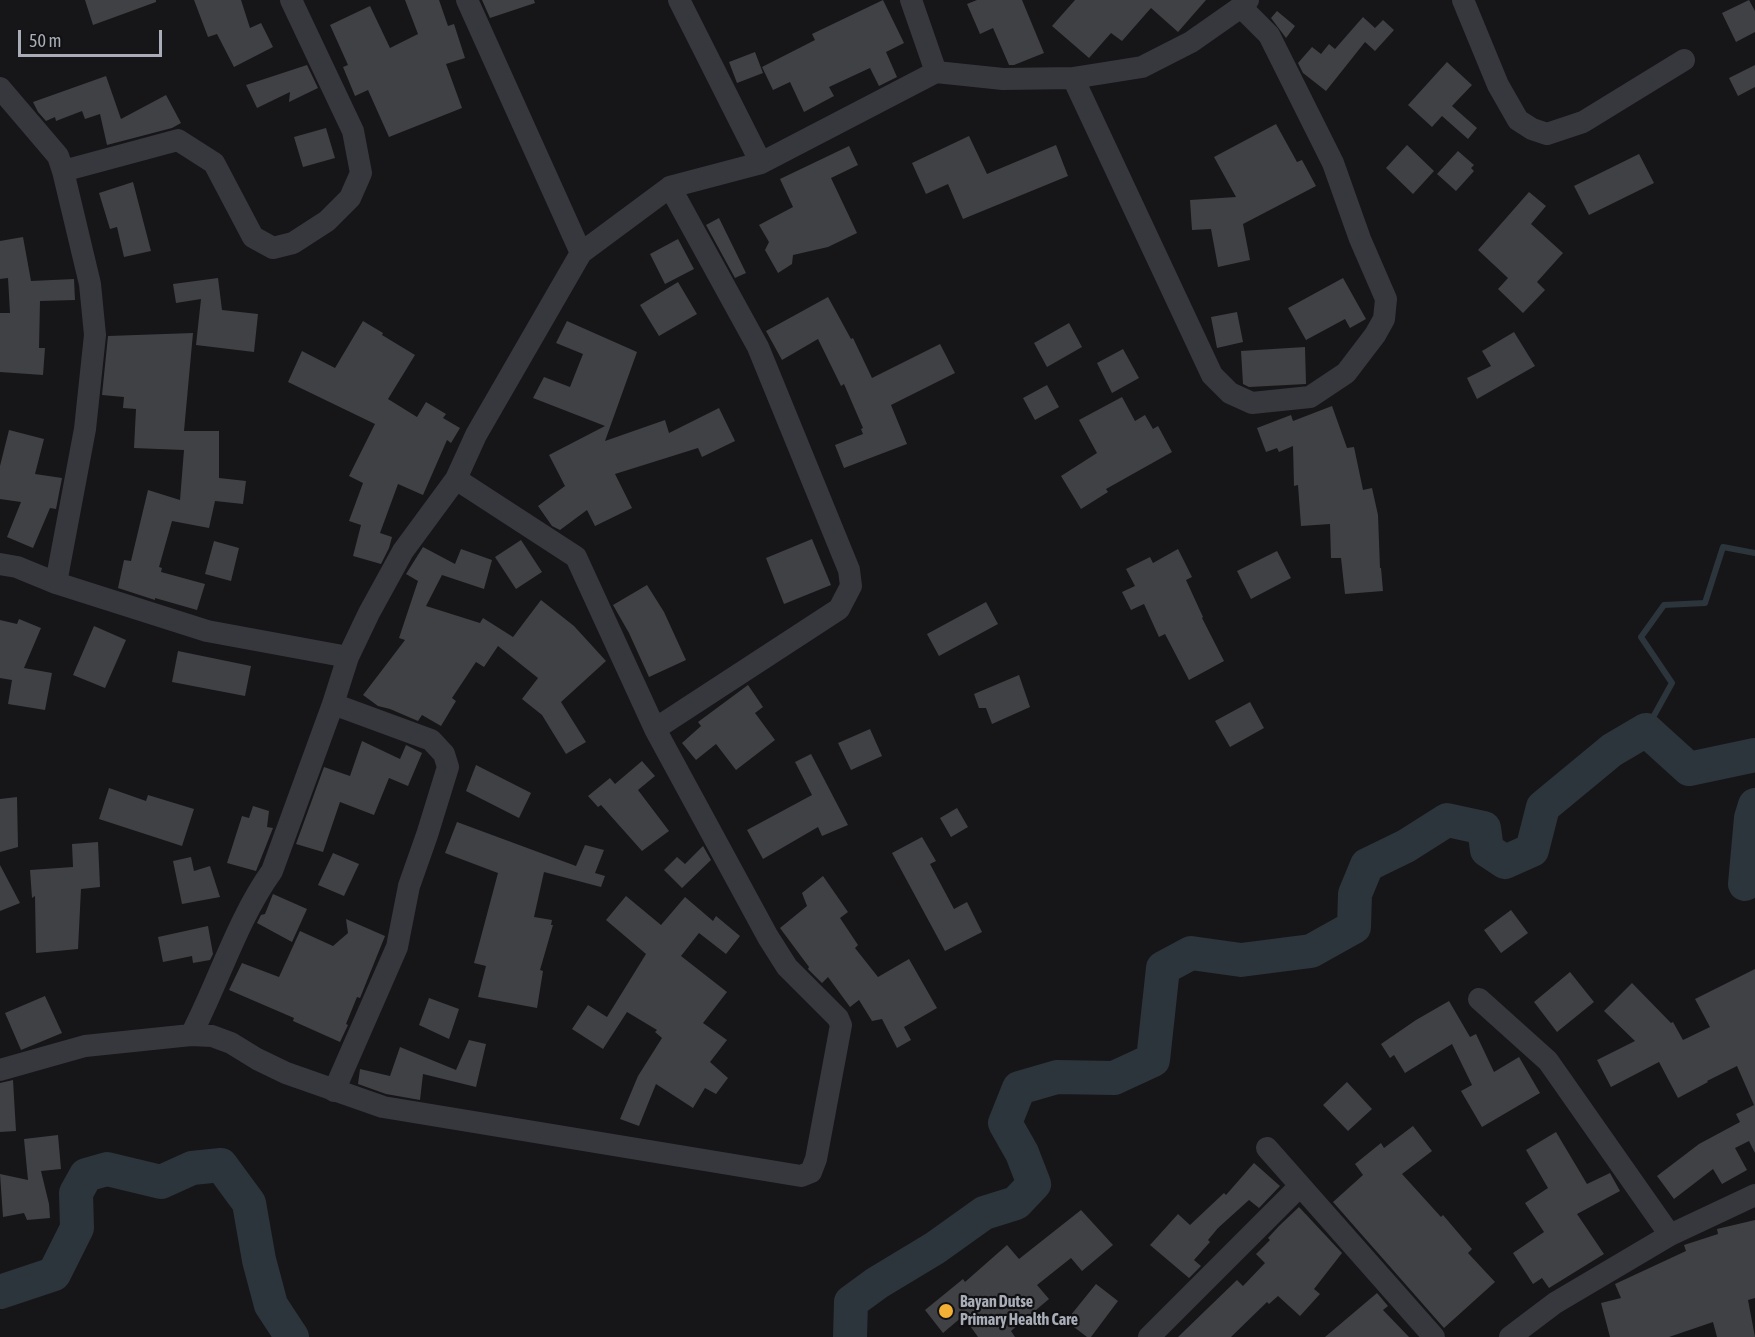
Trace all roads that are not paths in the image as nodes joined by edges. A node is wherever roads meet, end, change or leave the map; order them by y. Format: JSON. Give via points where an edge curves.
{"nodes":[{"id":1,"x":291,"y":0,"type":"edge"},
{"id":2,"x":467,"y":0,"type":"edge"},
{"id":3,"x":679,"y":0,"type":"edge"},
{"id":4,"x":911,"y":0,"type":"edge"},
{"id":5,"x":1462,"y":0,"type":"edge"},
{"id":6,"x":1244,"y":4,"type":"edge"},
{"id":7,"x":1684,"y":60,"type":"dead end"},
{"id":8,"x":936,"y":72,"type":"junction"},
{"id":9,"x":1073,"y":78,"type":"junction"},
{"id":10,"x":0,"y":88,"type":"edge"},
{"id":11,"x":761,"y":163,"type":"junction"},
{"id":12,"x":63,"y":171,"type":"junction"},
{"id":13,"x":670,"y":187,"type":"junction"},
{"id":14,"x":581,"y":253,"type":"junction"},
{"id":15,"x":456,"y":479,"type":"junction"},
{"id":16,"x":0,"y":564,"type":"edge"},
{"id":17,"x":57,"y":584,"type":"junction"},
{"id":18,"x":348,"y":657,"type":"junction"},
{"id":19,"x":333,"y":704,"type":"junction"},
{"id":20,"x":656,"y":729,"type":"junction"},
{"id":21,"x":1479,"y":999,"type":"dead end"},
{"id":22,"x":191,"y":1035,"type":"junction"},
{"id":23,"x":0,"y":1070,"type":"edge"},
{"id":24,"x":334,"y":1091,"type":"junction"},
{"id":25,"x":1267,"y":1148,"type":"dead end"},
{"id":26,"x":1300,"y":1186,"type":"junction"},
{"id":27,"x":1755,"y":1195,"type":"edge"},
{"id":28,"x":1670,"y":1235,"type":"junction"},
{"id":29,"x":1149,"y":1337,"type":"edge"},
{"id":30,"x":1434,"y":1337,"type":"edge"},
{"id":31,"x":1510,"y":1337,"type":"edge"}],
"edges":[{"from":1,"to":12,"type":"street","via":[[352,131],[361,173],[350,198],[327,221],[293,243],[273,248],[252,237],[214,163],[178,140]]},
{"from":2,"to":14,"type":"street"},
{"from":3,"to":11,"type":"street"},
{"from":4,"to":8,"type":"street"},
{"from":5,"to":7,"type":"street","via":[[1498,85],[1518,120],[1547,134],[1583,122]]},
{"from":6,"to":9,"type":"street","via":[[1191,42],[1142,67]]},
{"from":6,"to":9,"type":"street","via":[[1269,35],[1323,141],[1386,299],[1384,319],[1364,350],[1346,373],[1310,397],[1252,403],[1230,393],[1212,375]]},
{"from":8,"to":9,"type":"street","via":[[1003,79]]},
{"from":8,"to":11,"type":"street"},
{"from":10,"to":12,"type":"street","via":[[58,156]]},
{"from":11,"to":13,"type":"street"},
{"from":12,"to":17,"type":"street","via":[[90,284],[95,335],[85,429]]},
{"from":13,"to":14,"type":"street"},
{"from":13,"to":20,"type":"street","via":[[758,347],[849,570],[851,586],[839,609]]},
{"from":14,"to":15,"type":"street","via":[[481,425]]},
{"from":15,"to":18,"type":"street","via":[[403,551]]},
{"from":15,"to":20,"type":"street","via":[[576,557]]},
{"from":16,"to":17,"type":"street"},
{"from":17,"to":18,"type":"street","via":[[207,631]]},
{"from":18,"to":19,"type":"street"},
{"from":19,"to":22,"type":"street","via":[[272,871],[258,891]]},
{"from":19,"to":24,"type":"street","via":[[431,740],[444,754],[448,767],[410,886],[397,947]]},
{"from":20,"to":24,"type":"street","via":[[768,937],[787,967],[841,1025],[811,1172],[801,1176],[383,1107]]},
{"from":21,"to":28,"type":"street","via":[[1548,1061]]},
{"from":22,"to":23,"type":"street","via":[[85,1047]]},
{"from":22,"to":24,"type":"street","via":[[231,1042],[286,1073]]},
{"from":25,"to":26,"type":"street"},
{"from":26,"to":29,"type":"street"},
{"from":26,"to":30,"type":"street"},
{"from":27,"to":28,"type":"street"},
{"from":28,"to":31,"type":"street","via":[[1555,1303]]}]}
